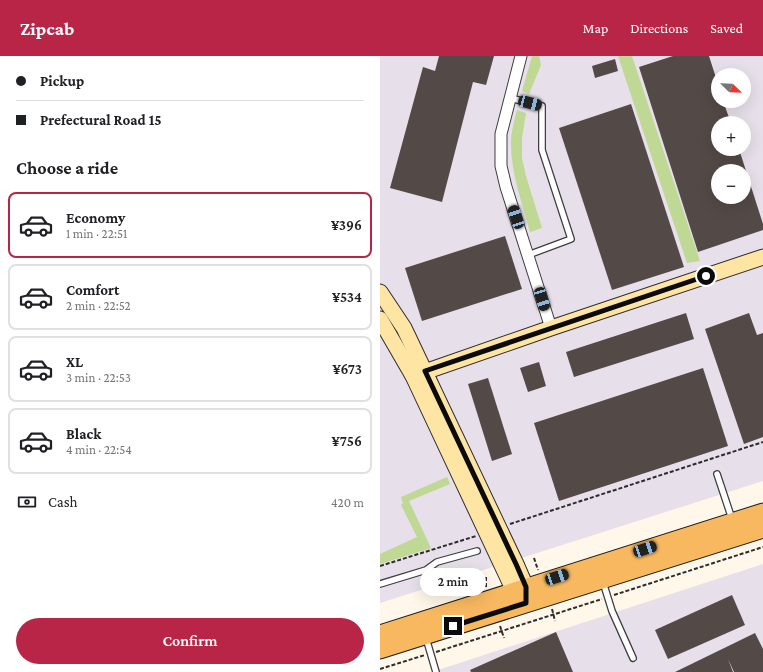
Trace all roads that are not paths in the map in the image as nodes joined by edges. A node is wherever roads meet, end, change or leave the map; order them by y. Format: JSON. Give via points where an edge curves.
{"nodes":[{"id":1,"x":521,"y":56,"type":"edge"},
{"id":2,"x":510,"y":98,"type":"junction"},
{"id":3,"x":528,"y":256,"type":"junction"},
{"id":4,"x":763,"y":257,"type":"edge"},
{"id":5,"x":380,"y":292,"type":"edge"},
{"id":6,"x":380,"y":319,"type":"edge"},
{"id":7,"x":551,"y":328,"type":"junction"},
{"id":8,"x":419,"y":374,"type":"junction"},
{"id":9,"x":718,"y":474,"type":"dead end"},
{"id":10,"x":763,"y":512,"type":"edge"},
{"id":11,"x":733,"y":521,"type":"junction"},
{"id":12,"x":763,"y":529,"type":"edge"},
{"id":13,"x":477,"y":551,"type":"dead end"},
{"id":14,"x":602,"y":580,"type":"junction"},
{"id":15,"x":380,"y":584,"type":"edge"},
{"id":16,"x":522,"y":594,"type":"junction"},
{"id":17,"x":380,"y":634,"type":"edge"},
{"id":18,"x":426,"y":635,"type":"junction"},
{"id":19,"x":380,"y":650,"type":"edge"},
{"id":20,"x":633,"y":658,"type":"dead end"},
{"id":21,"x":436,"y":672,"type":"edge"}],
"edges":[{"from":1,"to":2,"type":"street"},
{"from":2,"to":3,"type":"street","via":[[500,134],[501,166]]},
{"from":2,"to":3,"type":"lane","via":[[542,106],[542,150],[571,239]]},
{"from":3,"to":7,"type":"street"},
{"from":4,"to":7,"type":"street"},
{"from":5,"to":8,"type":"street","via":[[404,328]]},
{"from":6,"to":8,"type":"street"},
{"from":7,"to":8,"type":"street"},
{"from":8,"to":16,"type":"street"},
{"from":9,"to":11,"type":"lane"},
{"from":10,"to":11,"type":"main road"},
{"from":11,"to":16,"type":"main road"},
{"from":12,"to":14,"type":"main road"},
{"from":13,"to":15,"type":"lane","via":[[437,562],[426,570]]},
{"from":14,"to":16,"type":"main road"},
{"from":14,"to":20,"type":"lane","via":[[612,611]]},
{"from":16,"to":17,"type":"main road"},
{"from":16,"to":18,"type":"main road"},
{"from":18,"to":19,"type":"main road"},
{"from":18,"to":21,"type":"lane"}]}
